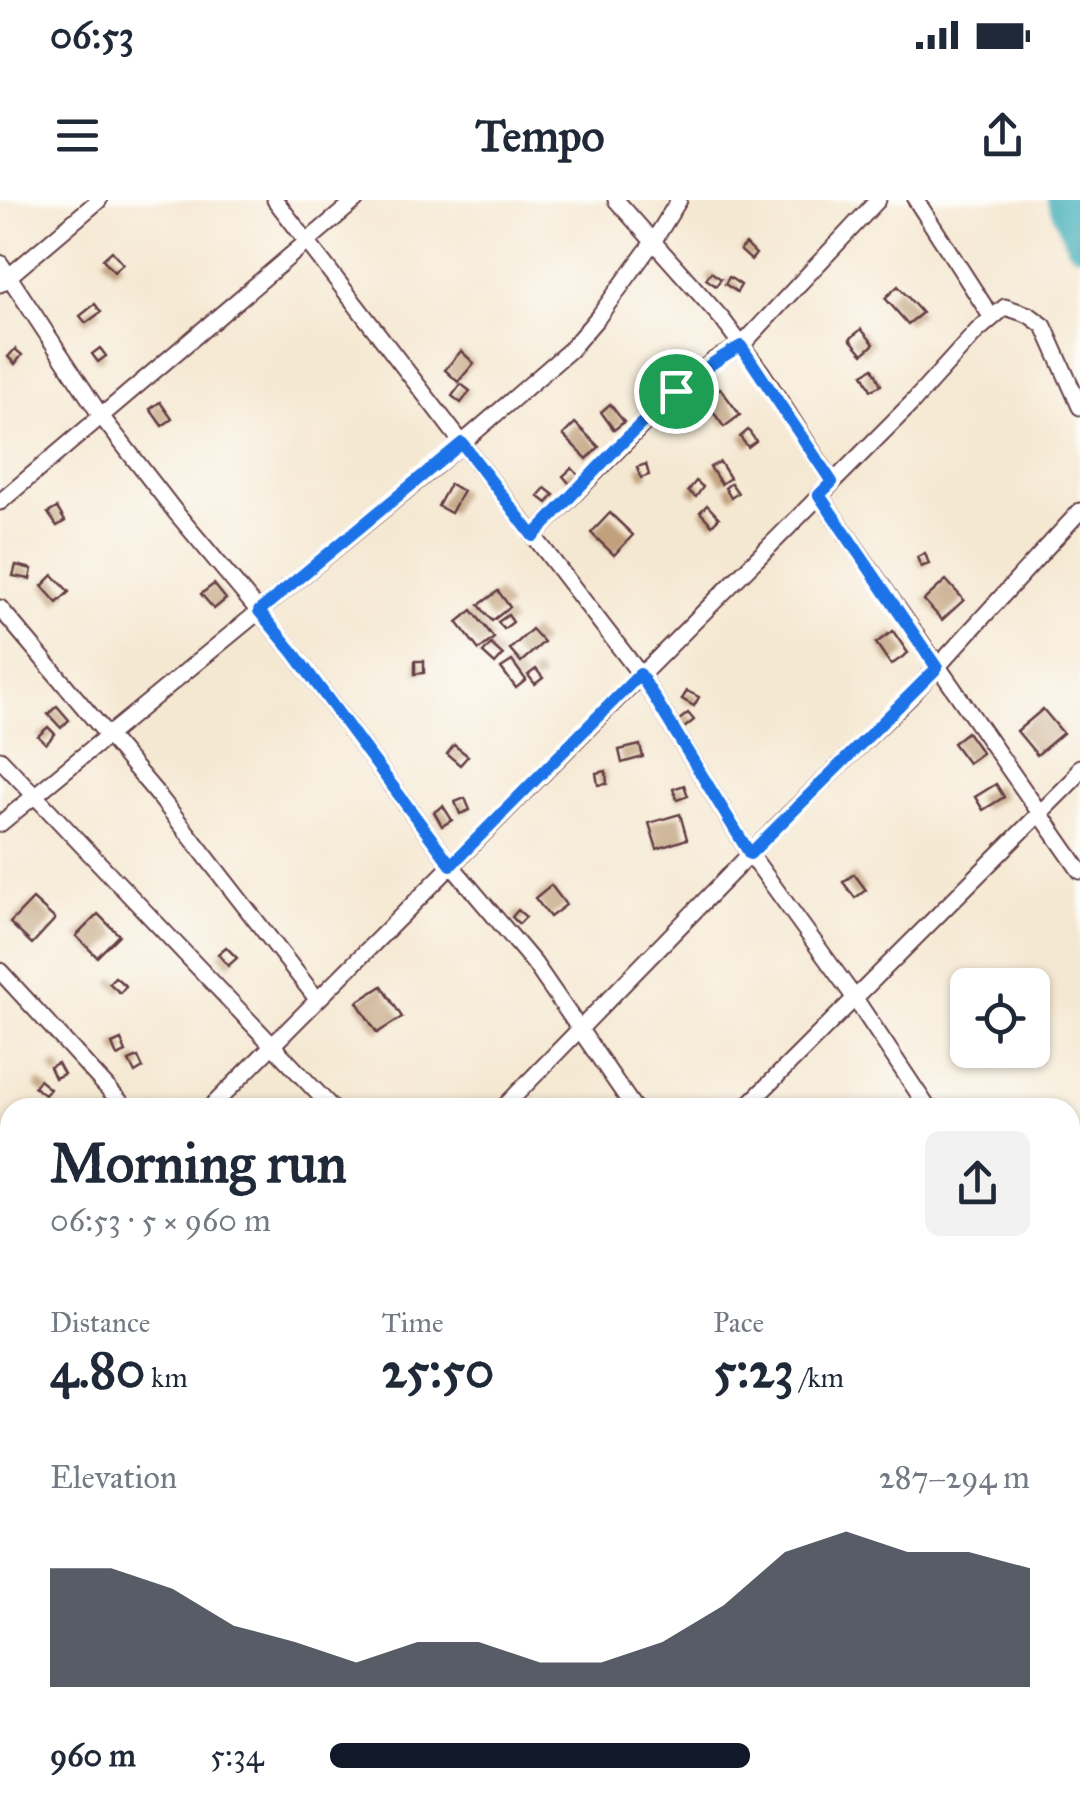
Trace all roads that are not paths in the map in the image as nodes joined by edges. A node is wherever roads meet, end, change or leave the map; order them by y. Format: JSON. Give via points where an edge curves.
{"nodes":[{"id":1,"x":99,"y":200,"type":"edge"},
{"id":2,"x":275,"y":200,"type":"edge"},
{"id":3,"x":356,"y":200,"type":"edge"},
{"id":4,"x":616,"y":200,"type":"edge"},
{"id":5,"x":679,"y":200,"type":"edge"},
{"id":6,"x":878,"y":200,"type":"edge"},
{"id":7,"x":916,"y":200,"type":"edge"},
{"id":8,"x":307,"y":242,"type":"junction"},
{"id":9,"x":653,"y":242,"type":"junction"},
{"id":10,"x":3,"y":274,"type":"edge"},
{"id":11,"x":998,"y":312,"type":"junction"},
{"id":12,"x":741,"y":346,"type":"junction"},
{"id":13,"x":1080,"y":408,"type":"edge"},
{"id":14,"x":101,"y":416,"type":"junction"},
{"id":15,"x":462,"y":443,"type":"junction"},
{"id":16,"x":832,"y":482,"type":"junction"},
{"id":17,"x":819,"y":495,"type":"junction"},
{"id":18,"x":0,"y":502,"type":"edge"},
{"id":19,"x":1080,"y":511,"type":"edge"},
{"id":20,"x":533,"y":536,"type":"junction"},
{"id":21,"x":0,"y":608,"type":"edge"},
{"id":22,"x":259,"y":611,"type":"junction"},
{"id":23,"x":937,"y":668,"type":"junction"},
{"id":24,"x":640,"y":674,"type":"junction"},
{"id":25,"x":108,"y":736,"type":"junction"},
{"id":26,"x":0,"y":759,"type":"edge"},
{"id":27,"x":1080,"y":768,"type":"edge"},
{"id":28,"x":35,"y":795,"type":"junction"},
{"id":29,"x":1039,"y":814,"type":"junction"},
{"id":30,"x":0,"y":824,"type":"edge"},
{"id":31,"x":750,"y":854,"type":"junction"},
{"id":32,"x":451,"y":865,"type":"junction"},
{"id":33,"x":1080,"y":870,"type":"edge"},
{"id":34,"x":0,"y":971,"type":"edge"},
{"id":35,"x":855,"y":998,"type":"junction"},
{"id":36,"x":317,"y":999,"type":"junction"},
{"id":37,"x":580,"y":1029,"type":"junction"},
{"id":38,"x":271,"y":1046,"type":"junction"},
{"id":39,"x":117,"y":1098,"type":"edge"},
{"id":40,"x":220,"y":1098,"type":"edge"},
{"id":41,"x":322,"y":1098,"type":"edge"},
{"id":42,"x":513,"y":1098,"type":"edge"},
{"id":43,"x":627,"y":1098,"type":"edge"},
{"id":44,"x":755,"y":1098,"type":"edge"},
{"id":45,"x":921,"y":1098,"type":"edge"}],
"edges":[{"from":1,"to":10,"type":"street"},
{"from":2,"to":8,"type":"street"},
{"from":3,"to":8,"type":"street"},
{"from":4,"to":9,"type":"street"},
{"from":5,"to":9,"type":"street"},
{"from":6,"to":12,"type":"street"},
{"from":7,"to":11,"type":"street"},
{"from":8,"to":14,"type":"street"},
{"from":8,"to":15,"type":"street"},
{"from":9,"to":12,"type":"street"},
{"from":9,"to":15,"type":"street","via":[[570,350]]},
{"from":10,"to":14,"type":"street"},
{"from":11,"to":13,"type":"street","via":[[1029,315],[1044,326]]},
{"from":11,"to":16,"type":"street"},
{"from":12,"to":16,"type":"street"},
{"from":12,"to":20,"type":"street","via":[[676,391]]},
{"from":14,"to":18,"type":"street"},
{"from":14,"to":22,"type":"street"},
{"from":15,"to":20,"type":"street"},
{"from":15,"to":22,"type":"street"},
{"from":16,"to":17,"type":"street"},
{"from":17,"to":23,"type":"street"},
{"from":17,"to":24,"type":"street"},
{"from":19,"to":23,"type":"street"},
{"from":20,"to":24,"type":"street"},
{"from":21,"to":25,"type":"street"},
{"from":22,"to":25,"type":"street"},
{"from":22,"to":32,"type":"street"},
{"from":23,"to":29,"type":"street"},
{"from":23,"to":31,"type":"street"},
{"from":24,"to":31,"type":"street"},
{"from":24,"to":32,"type":"street"},
{"from":25,"to":28,"type":"street"},
{"from":25,"to":36,"type":"street"},
{"from":26,"to":28,"type":"street"},
{"from":27,"to":29,"type":"street"},
{"from":28,"to":30,"type":"street"},
{"from":28,"to":38,"type":"street"},
{"from":29,"to":33,"type":"street"},
{"from":29,"to":35,"type":"street"},
{"from":31,"to":35,"type":"street"},
{"from":31,"to":37,"type":"street"},
{"from":32,"to":36,"type":"street"},
{"from":32,"to":37,"type":"street"},
{"from":34,"to":39,"type":"street"},
{"from":35,"to":44,"type":"street"},
{"from":35,"to":45,"type":"street"},
{"from":36,"to":38,"type":"street"},
{"from":37,"to":42,"type":"street"},
{"from":37,"to":43,"type":"street"},
{"from":38,"to":40,"type":"street"},
{"from":38,"to":41,"type":"street"}]}
